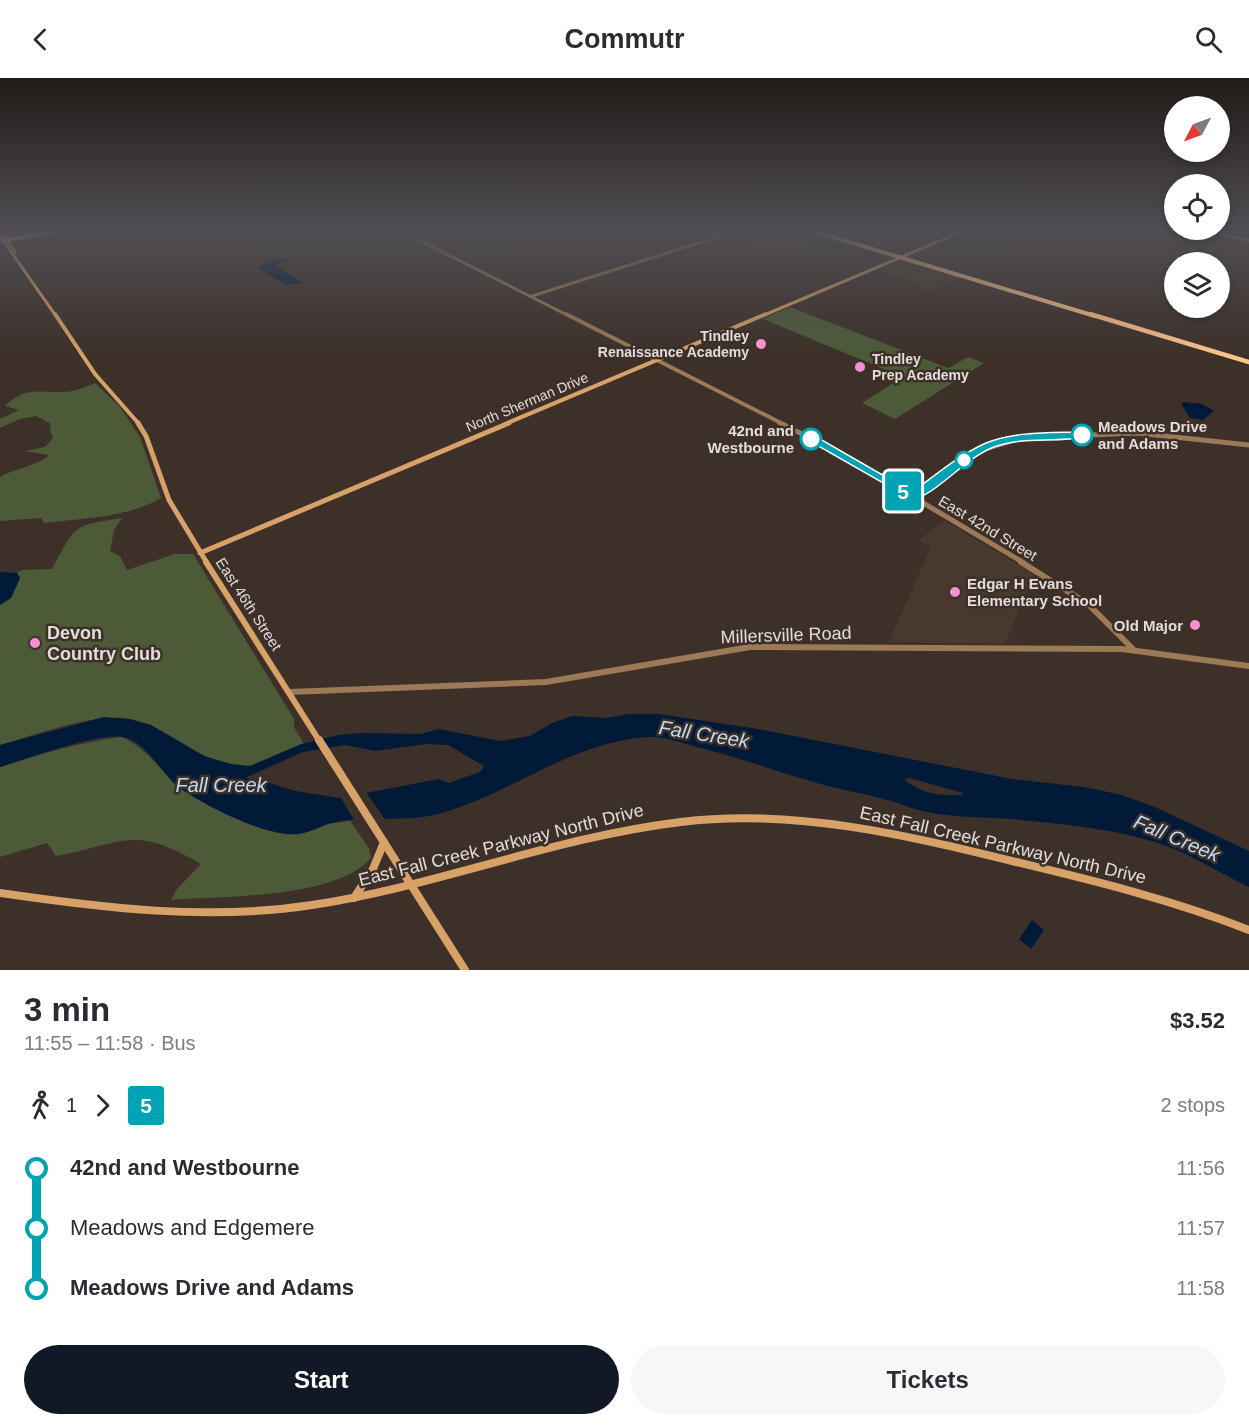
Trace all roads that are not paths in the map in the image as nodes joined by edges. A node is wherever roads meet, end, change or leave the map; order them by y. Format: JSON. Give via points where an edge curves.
{"nodes":[{"id":1,"x":26,"y":273,"type":"edge"},
{"id":2,"x":484,"y":273,"type":"edge"},
{"id":3,"x":605,"y":273,"type":"edge"},
{"id":4,"x":863,"y":273,"type":"edge"},
{"id":5,"x":957,"y":273,"type":"edge"},
{"id":6,"x":531,"y":296,"type":"junction"},
{"id":7,"x":658,"y":359,"type":"junction"},
{"id":8,"x":1249,"y":361,"type":"edge"},
{"id":9,"x":1249,"y":445,"type":"edge"},
{"id":10,"x":913,"y":497,"type":"junction"},
{"id":11,"x":200,"y":553,"type":"junction"},
{"id":12,"x":1134,"y":650,"type":"junction"},
{"id":13,"x":1249,"y":666,"type":"edge"},
{"id":14,"x":289,"y":692,"type":"junction"},
{"id":15,"x":384,"y":842,"type":"junction"},
{"id":16,"x":411,"y":884,"type":"junction"},
{"id":17,"x":0,"y":893,"type":"edge"},
{"id":18,"x":354,"y":898,"type":"junction"},
{"id":19,"x":1249,"y":930,"type":"edge"},
{"id":20,"x":465,"y":970,"type":"edge"}],
"edges":[{"from":1,"to":11,"type":"main road","name":"East 46th Street","via":[[95,374],[142,428],[169,500]]},
{"from":2,"to":6,"type":"street","name":"East 42nd Street"},
{"from":3,"to":6,"type":"street"},
{"from":4,"to":7,"type":"main road","name":"North Sherman Drive"},
{"from":5,"to":8,"type":"main road"},
{"from":6,"to":7,"type":"street","name":"East 42nd Street"},
{"from":7,"to":10,"type":"street","name":"East 42nd Street","via":[[836,451]]},
{"from":7,"to":11,"type":"main road","name":"North Sherman Drive"},
{"from":9,"to":10,"type":"street","via":[[1137,433],[1021,438],[975,452]]},
{"from":10,"to":12,"type":"street","name":"East 42nd Street","via":[[1078,596]]},
{"from":11,"to":14,"type":"main road","name":"East 46th Street"},
{"from":12,"to":13,"type":"street","name":"Millersville Road"},
{"from":12,"to":14,"type":"street","name":"Millersville Road","via":[[750,647],[546,682]]},
{"from":14,"to":15,"type":"main road","name":"East 46th Street"},
{"from":15,"to":16,"type":"main road","name":"East 46th Street"},
{"from":15,"to":18,"type":"main road","via":[[373,869]]},
{"from":16,"to":18,"type":"main road","name":"East Fall Creek Parkway North Drive"},
{"from":16,"to":19,"type":"main road","name":"East Fall Creek Parkway North Drive","via":[[648,826],[730,818],[790,819],[933,841],[1100,881]]},
{"from":16,"to":20,"type":"main road","name":"East 46th Street"},
{"from":17,"to":18,"type":"main road","name":"East Fall Creek Parkway North Drive","via":[[190,914],[268,911]]}]}
